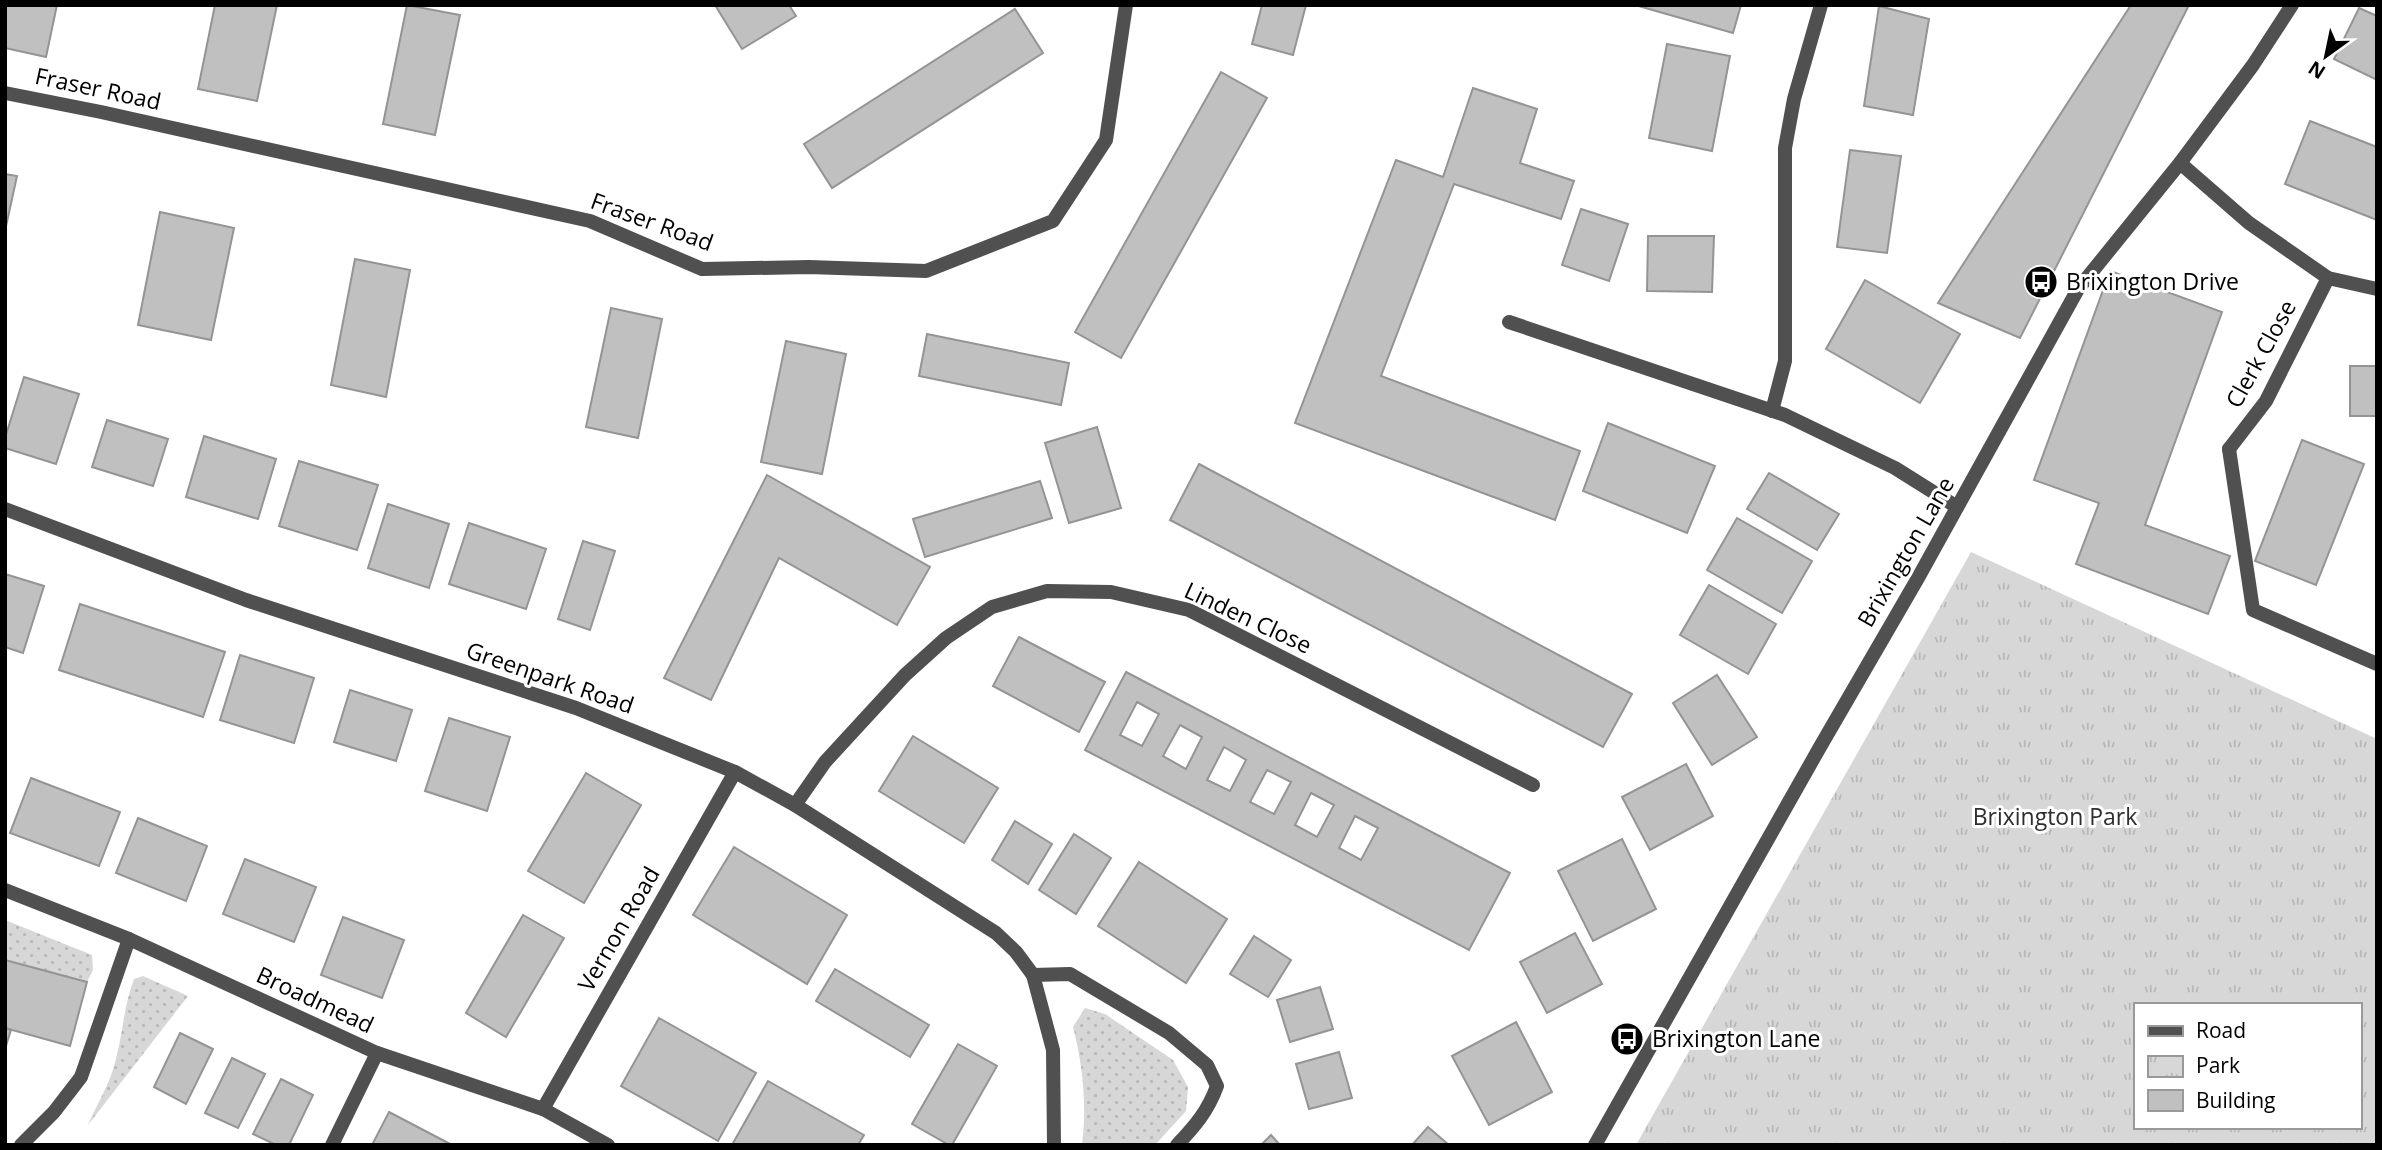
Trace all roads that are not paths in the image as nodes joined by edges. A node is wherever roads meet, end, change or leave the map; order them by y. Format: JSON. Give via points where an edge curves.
{"nodes":[{"id":1,"x":1126,"y":5,"type":"edge"},
{"id":2,"x":1821,"y":5,"type":"edge"},
{"id":3,"x":2292,"y":5,"type":"edge"},
{"id":4,"x":5,"y":93,"type":"edge"},
{"id":5,"x":2180,"y":163,"type":"junction"},
{"id":6,"x":2328,"y":278,"type":"junction"},
{"id":7,"x":2377,"y":289,"type":"edge"},
{"id":8,"x":1508,"y":322,"type":"dead end"},
{"id":9,"x":1772,"y":411,"type":"junction"},
{"id":10,"x":1957,"y":508,"type":"junction"},
{"id":11,"x":5,"y":509,"type":"edge"},
{"id":12,"x":2377,"y":664,"type":"edge"},
{"id":13,"x":735,"y":772,"type":"junction"},
{"id":14,"x":1532,"y":785,"type":"dead end"},
{"id":15,"x":796,"y":805,"type":"junction"},
{"id":16,"x":5,"y":890,"type":"edge"},
{"id":17,"x":129,"y":939,"type":"junction"},
{"id":18,"x":1033,"y":975,"type":"junction"},
{"id":19,"x":377,"y":1053,"type":"junction"},
{"id":20,"x":543,"y":1109,"type":"junction"},
{"id":21,"x":21,"y":1145,"type":"edge"},
{"id":22,"x":332,"y":1145,"type":"edge"},
{"id":23,"x":608,"y":1145,"type":"edge"},
{"id":24,"x":1054,"y":1145,"type":"edge"},
{"id":25,"x":1177,"y":1145,"type":"edge"},
{"id":26,"x":1595,"y":1145,"type":"edge"}],
"edges":[{"from":1,"to":4,"type":"street","name":"Fraser Road","via":[[1106,140],[1053,222],[926,271],[702,269],[590,221]]},
{"from":2,"to":9,"type":"street","via":[[1785,148],[1785,361]]},
{"from":3,"to":5,"type":"street","name":"Brixington Lane"},
{"from":5,"to":6,"type":"street","via":[[2249,223]]},
{"from":5,"to":10,"type":"street","name":"Brixington Lane","via":[[2078,289]]},
{"from":6,"to":7,"type":"street"},
{"from":6,"to":12,"type":"street","name":"Clerk Close","via":[[2266,401],[2229,449],[2253,610]]},
{"from":8,"to":9,"type":"street"},
{"from":9,"to":10,"type":"street","via":[[1895,468]]},
{"from":10,"to":26,"type":"street","name":"Brixington Lane"},
{"from":11,"to":13,"type":"street","name":"Greenpark Road","via":[[246,600],[576,708]]},
{"from":13,"to":15,"type":"street","name":"Greenpark Road"},
{"from":13,"to":20,"type":"street","name":"Vernon Road"},
{"from":14,"to":15,"type":"street","name":"Linden Close","via":[[1189,610],[1111,592],[1047,591],[992,607],[946,638],[905,675],[825,762]]},
{"from":15,"to":18,"type":"street","name":"Greenpark Road","via":[[996,933]]},
{"from":16,"to":17,"type":"street","name":"Broadmead"},
{"from":17,"to":19,"type":"street","name":"Broadmead"},
{"from":17,"to":21,"type":"street","via":[[81,1077]]},
{"from":18,"to":24,"type":"street","name":"Greenpark Road","via":[[1053,1051]]},
{"from":18,"to":25,"type":"street","via":[[1070,974],[1169,1033],[1208,1065],[1217,1086],[1211,1102]]},
{"from":19,"to":20,"type":"street","name":"Broadmead"},
{"from":19,"to":22,"type":"street"},
{"from":20,"to":23,"type":"street","name":"Broadmead"}]}
